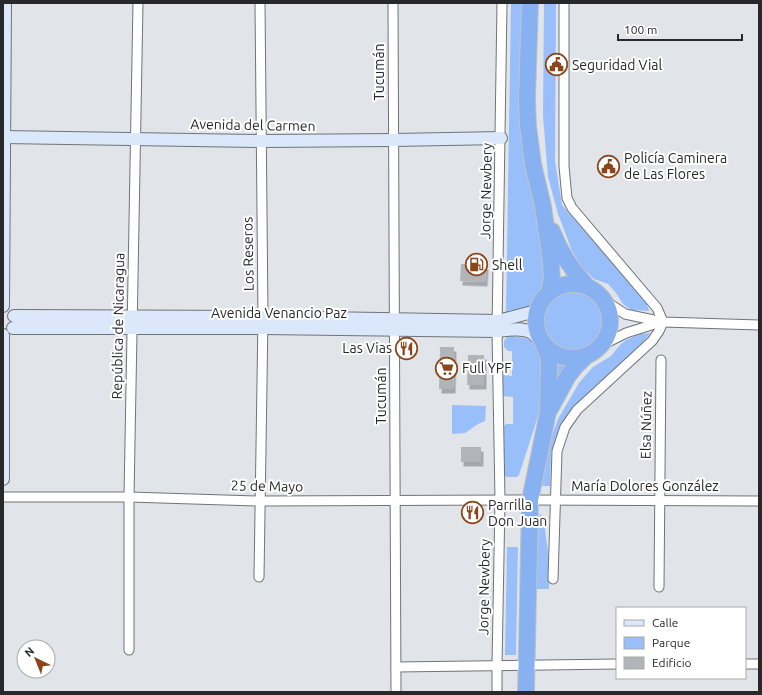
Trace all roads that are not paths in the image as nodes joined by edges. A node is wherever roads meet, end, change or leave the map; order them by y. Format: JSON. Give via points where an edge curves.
{"nodes":[{"id":1,"x":5,"y":3,"type":"edge"},
{"id":2,"x":138,"y":3,"type":"edge"},
{"id":3,"x":260,"y":3,"type":"edge"},
{"id":4,"x":393,"y":3,"type":"edge"},
{"id":5,"x":502,"y":3,"type":"edge"},
{"id":6,"x":530,"y":3,"type":"edge"},
{"id":7,"x":564,"y":3,"type":"edge"},
{"id":8,"x":3,"y":137,"type":"edge"},
{"id":9,"x":136,"y":138,"type":"junction"},
{"id":10,"x":501,"y":138,"type":"junction"},
{"id":11,"x":394,"y":140,"type":"junction"},
{"id":12,"x":261,"y":141,"type":"junction"},
{"id":13,"x":543,"y":206,"type":"junction"},
{"id":14,"x":586,"y":285,"type":"junction"},
{"id":15,"x":549,"y":292,"type":"junction"},
{"id":16,"x":604,"y":300,"type":"junction"},
{"id":17,"x":3,"y":306,"type":"edge"},
{"id":18,"x":536,"y":311,"type":"junction"},
{"id":19,"x":663,"y":322,"type":"junction"},
{"id":20,"x":132,"y":323,"type":"junction"},
{"id":21,"x":263,"y":323,"type":"junction"},
{"id":22,"x":395,"y":324,"type":"junction"},
{"id":23,"x":759,"y":325,"type":"edge"},
{"id":24,"x":498,"y":326,"type":"junction"},
{"id":25,"x":8,"y":329,"type":"edge"},
{"id":26,"x":542,"y":343,"type":"junction"},
{"id":27,"x":594,"y":351,"type":"junction"},
{"id":28,"x":661,"y":360,"type":"dead end"},
{"id":29,"x":548,"y":412,"type":"junction"},
{"id":30,"x":3,"y":478,"type":"edge"},
{"id":31,"x":3,"y":497,"type":"edge"},
{"id":32,"x":129,"y":497,"type":"junction"},
{"id":33,"x":500,"y":500,"type":"junction"},
{"id":34,"x":530,"y":500,"type":"junction"},
{"id":35,"x":555,"y":500,"type":"junction"},
{"id":36,"x":260,"y":501,"type":"junction"},
{"id":37,"x":396,"y":501,"type":"junction"},
{"id":38,"x":660,"y":501,"type":"junction"},
{"id":39,"x":759,"y":501,"type":"edge"},
{"id":40,"x":259,"y":577,"type":"dead end"},
{"id":41,"x":553,"y":579,"type":"dead end"},
{"id":42,"x":659,"y":587,"type":"dead end"},
{"id":43,"x":129,"y":650,"type":"dead end"},
{"id":44,"x":616,"y":664,"type":"edge"},
{"id":45,"x":746,"y":664,"type":"edge"},
{"id":46,"x":759,"y":664,"type":"edge"},
{"id":47,"x":526,"y":665,"type":"junction"},
{"id":48,"x":496,"y":666,"type":"junction"},
{"id":49,"x":396,"y":667,"type":"junction"},
{"id":50,"x":396,"y":692,"type":"edge"},
{"id":51,"x":497,"y":692,"type":"edge"},
{"id":52,"x":526,"y":692,"type":"edge"}],
"edges":[{"from":1,"to":8,"type":"main road"},
{"from":2,"to":9,"type":"street","name":"República de Nicaragua"},
{"from":3,"to":12,"type":"street","name":"Los Reseros"},
{"from":4,"to":11,"type":"street","name":"Tucumán"},
{"from":5,"to":10,"type":"street","name":"Jorge Newbery"},
{"from":6,"to":13,"type":"highway","via":[[528,126],[533,164]]},
{"from":7,"to":19,"type":"street","via":[[564,166],[567,198],[572,208],[657,308]]},
{"from":8,"to":9,"type":"main road","name":"Avenida del Carmen"},
{"from":8,"to":17,"type":"main road"},
{"from":9,"to":12,"type":"main road","name":"Avenida del Carmen"},
{"from":9,"to":20,"type":"street","name":"República de Nicaragua"},
{"from":10,"to":11,"type":"main road","name":"Avenida del Carmen"},
{"from":10,"to":24,"type":"street","name":"Jorge Newbery"},
{"from":11,"to":12,"type":"main road","name":"Avenida del Carmen"},
{"from":11,"to":22,"type":"street","name":"Tucumán"},
{"from":12,"to":21,"type":"street","name":"Los Reseros"},
{"from":13,"to":14,"type":"highway","via":[[557,244],[568,264]]},
{"from":13,"to":15,"type":"highway","via":[[551,262],[552,279]]},
{"from":14,"to":15,"type":"highway","via":[[566,284]]},
{"from":14,"to":16,"type":"highway"},
{"from":15,"to":18,"type":"highway","via":[[541,300]]},
{"from":16,"to":19,"type":"street","via":[[624,314]]},
{"from":16,"to":27,"type":"highway","via":[[610,319],[609,329],[606,338]]},
{"from":17,"to":25,"type":"main road","via":[[10,310]]},
{"from":18,"to":24,"type":"main road","name":"Avenida Venancio Paz"},
{"from":18,"to":26,"type":"highway","via":[[535,326]]},
{"from":19,"to":23,"type":"street"},
{"from":19,"to":27,"type":"street","via":[[626,333]]},
{"from":19,"to":35,"type":"street","via":[[652,341],[578,410],[565,427],[557,451]]},
{"from":20,"to":21,"type":"main road","name":"Avenida Venancio Paz"},
{"from":20,"to":25,"type":"main road","name":"Avenida Venancio Paz"},
{"from":20,"to":32,"type":"street","name":"República de Nicaragua"},
{"from":21,"to":22,"type":"main road","name":"Avenida Venancio Paz"},
{"from":21,"to":36,"type":"street","name":"Los Reseros"},
{"from":22,"to":24,"type":"main road","name":"Avenida Venancio Paz"},
{"from":22,"to":37,"type":"street","name":"Tucumán"},
{"from":24,"to":26,"type":"main road","name":"Avenida Venancio Paz","via":[[527,330]]},
{"from":24,"to":33,"type":"street","name":"Jorge Newbery"},
{"from":25,"to":30,"type":"main road"},
{"from":26,"to":27,"type":"highway","via":[[553,353],[564,357],[576,358]]},
{"from":26,"to":29,"type":"highway","via":[[549,359]]},
{"from":27,"to":29,"type":"highway","via":[[568,376]]},
{"from":28,"to":38,"type":"street","name":"Elsa Núñez"},
{"from":29,"to":34,"type":"highway"},
{"from":31,"to":32,"type":"street","name":"25 de Mayo"},
{"from":32,"to":36,"type":"street","name":"25 de Mayo"},
{"from":32,"to":43,"type":"street","name":"República de Nicaragua"},
{"from":33,"to":34,"type":"street","name":"25 de Mayo"},
{"from":33,"to":37,"type":"street","name":"25 de Mayo"},
{"from":33,"to":48,"type":"street","name":"Jorge Newbery"},
{"from":34,"to":35,"type":"street","name":"María Dolores González"},
{"from":34,"to":47,"type":"highway"},
{"from":35,"to":38,"type":"street","name":"María Dolores González"},
{"from":35,"to":41,"type":"street"},
{"from":36,"to":37,"type":"street","name":"25 de Mayo"},
{"from":36,"to":40,"type":"street","name":"Los Reseros"},
{"from":37,"to":49,"type":"street","name":"Tucumán"},
{"from":38,"to":39,"type":"street","name":"María Dolores González"},
{"from":38,"to":42,"type":"street","name":"Elsa Núñez"},
{"from":44,"to":47,"type":"street"},
{"from":45,"to":46,"type":"street"},
{"from":47,"to":48,"type":"street"},
{"from":47,"to":52,"type":"highway"},
{"from":48,"to":49,"type":"street"},
{"from":48,"to":51,"type":"street","name":"Jorge Newbery"},
{"from":49,"to":50,"type":"street","name":"Tucumán"}]}
